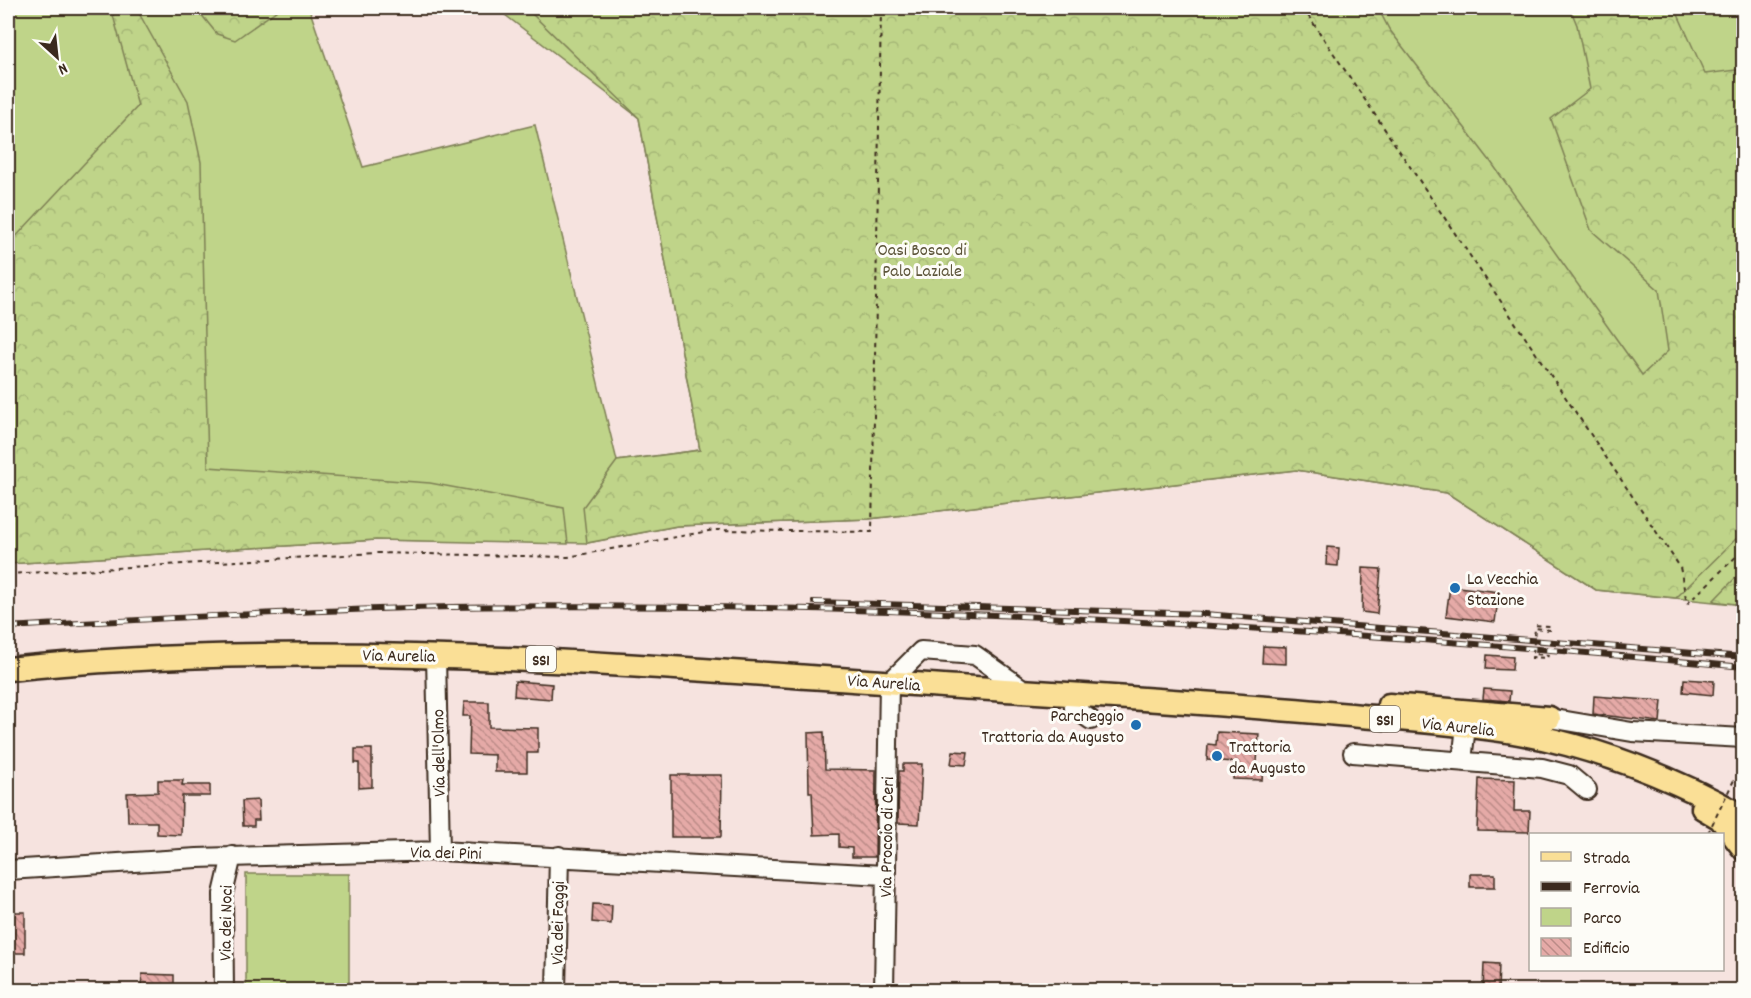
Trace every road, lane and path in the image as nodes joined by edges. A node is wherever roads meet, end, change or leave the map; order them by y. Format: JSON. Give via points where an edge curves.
{"nodes":[{"id":1,"x":881,"y":8,"type":"edge"},
{"id":2,"x":1303,"y":8,"type":"edge"},
{"id":3,"x":1743,"y":549,"type":"edge"},
{"id":4,"x":8,"y":574,"type":"edge"},
{"id":5,"x":1533,"y":624,"type":"dead end"},
{"id":6,"x":436,"y":656,"type":"junction"},
{"id":7,"x":1532,"y":659,"type":"dead end"},
{"id":8,"x":8,"y":669,"type":"edge"},
{"id":9,"x":889,"y":683,"type":"junction"},
{"id":10,"x":1027,"y":692,"type":"junction"},
{"id":11,"x":1073,"y":695,"type":"junction"},
{"id":12,"x":1255,"y":706,"type":"junction"},
{"id":13,"x":1549,"y":718,"type":"joint"},
{"id":14,"x":1091,"y":720,"type":"dead end"},
{"id":15,"x":1466,"y":726,"type":"junction"},
{"id":16,"x":1515,"y":733,"type":"junction"},
{"id":17,"x":1707,"y":738,"type":"junction"},
{"id":18,"x":1743,"y":738,"type":"edge"},
{"id":19,"x":1743,"y":746,"type":"edge"},
{"id":20,"x":1587,"y":750,"type":"junction"},
{"id":21,"x":1353,"y":753,"type":"dead end"},
{"id":22,"x":1462,"y":761,"type":"junction"},
{"id":23,"x":1512,"y":765,"type":"junction"},
{"id":24,"x":1736,"y":778,"type":"dead end"},
{"id":25,"x":1587,"y":790,"type":"dead end"},
{"id":26,"x":1743,"y":817,"type":"edge"},
{"id":27,"x":1708,"y":833,"type":"edge"},
{"id":28,"x":1743,"y":849,"type":"edge"},
{"id":29,"x":440,"y":851,"type":"junction"},
{"id":30,"x":232,"y":856,"type":"junction"},
{"id":31,"x":559,"y":856,"type":"junction"},
{"id":32,"x":8,"y":870,"type":"edge"},
{"id":33,"x":885,"y":875,"type":"junction"},
{"id":34,"x":224,"y":990,"type":"edge"},
{"id":35,"x":556,"y":990,"type":"edge"},
{"id":36,"x":884,"y":990,"type":"edge"}],
"edges":[{"from":1,"to":4,"type":"path","via":[[872,532],[714,530],[568,557],[378,553]]},
{"from":2,"to":3,"type":"path","via":[[1680,567],[1687,604]]},
{"from":5,"to":7,"type":"path","bridge":true,"via":[[1550,626],[1550,630],[1535,628],[1533,654],[1548,655]]},
{"from":6,"to":8,"type":"main road","name":"Via Aurelia","number":"SS1","via":[[221,655]]},
{"from":6,"to":9,"type":"main road","name":"Via Aurelia","number":"SS1","via":[[558,660]]},
{"from":6,"to":29,"type":"street","name":"Via dell'Olmo"},
{"from":9,"to":10,"type":"main road","name":"Via Aurelia","number":"SS1"},
{"from":9,"to":10,"type":"street","via":[[921,651],[975,654]]},
{"from":9,"to":33,"type":"street","name":"Via Procoio di Ceri"},
{"from":10,"to":11,"type":"main road","name":"Via Aurelia","number":"SS1"},
{"from":11,"to":12,"type":"main road","name":"Via Aurelia","number":"SS1"},
{"from":11,"to":14,"type":"street","via":[[1074,708]]},
{"from":12,"to":13,"type":"main road","via":[[1399,705]]},
{"from":12,"to":15,"type":"main road","name":"Via Aurelia","number":"SS1"},
{"from":13,"to":17,"type":"street","via":[[1632,732]]},
{"from":15,"to":16,"type":"main road","name":"Via Aurelia","number":"SS1"},
{"from":15,"to":22,"type":"street"},
{"from":16,"to":20,"type":"main road","name":"Via Aurelia","number":"SS1"},
{"from":16,"to":23,"type":"street"},
{"from":17,"to":18,"type":"street"},
{"from":17,"to":19,"type":"street"},
{"from":20,"to":26,"type":"main road","name":"Via Aurelia","number":"SS1","via":[[1680,784]]},
{"from":20,"to":28,"type":"main road","via":[[1615,768],[1720,818]]},
{"from":21,"to":22,"type":"street"},
{"from":22,"to":23,"type":"street"},
{"from":23,"to":25,"type":"street","via":[[1569,775]]},
{"from":24,"to":27,"type":"path","bridge":true},
{"from":29,"to":30,"type":"street","name":"Via dei Pini"},
{"from":29,"to":31,"type":"street","name":"Via dei Pini"},
{"from":30,"to":32,"type":"street","name":"Via dei Pini"},
{"from":30,"to":34,"type":"street","name":"Via dei Noci","via":[[223,894]]},
{"from":31,"to":33,"type":"street","name":"Via dei Pini"},
{"from":31,"to":35,"type":"street","name":"Via dei Faggi"},
{"from":33,"to":36,"type":"street","name":"Via Procoio di Ceri"}]}
